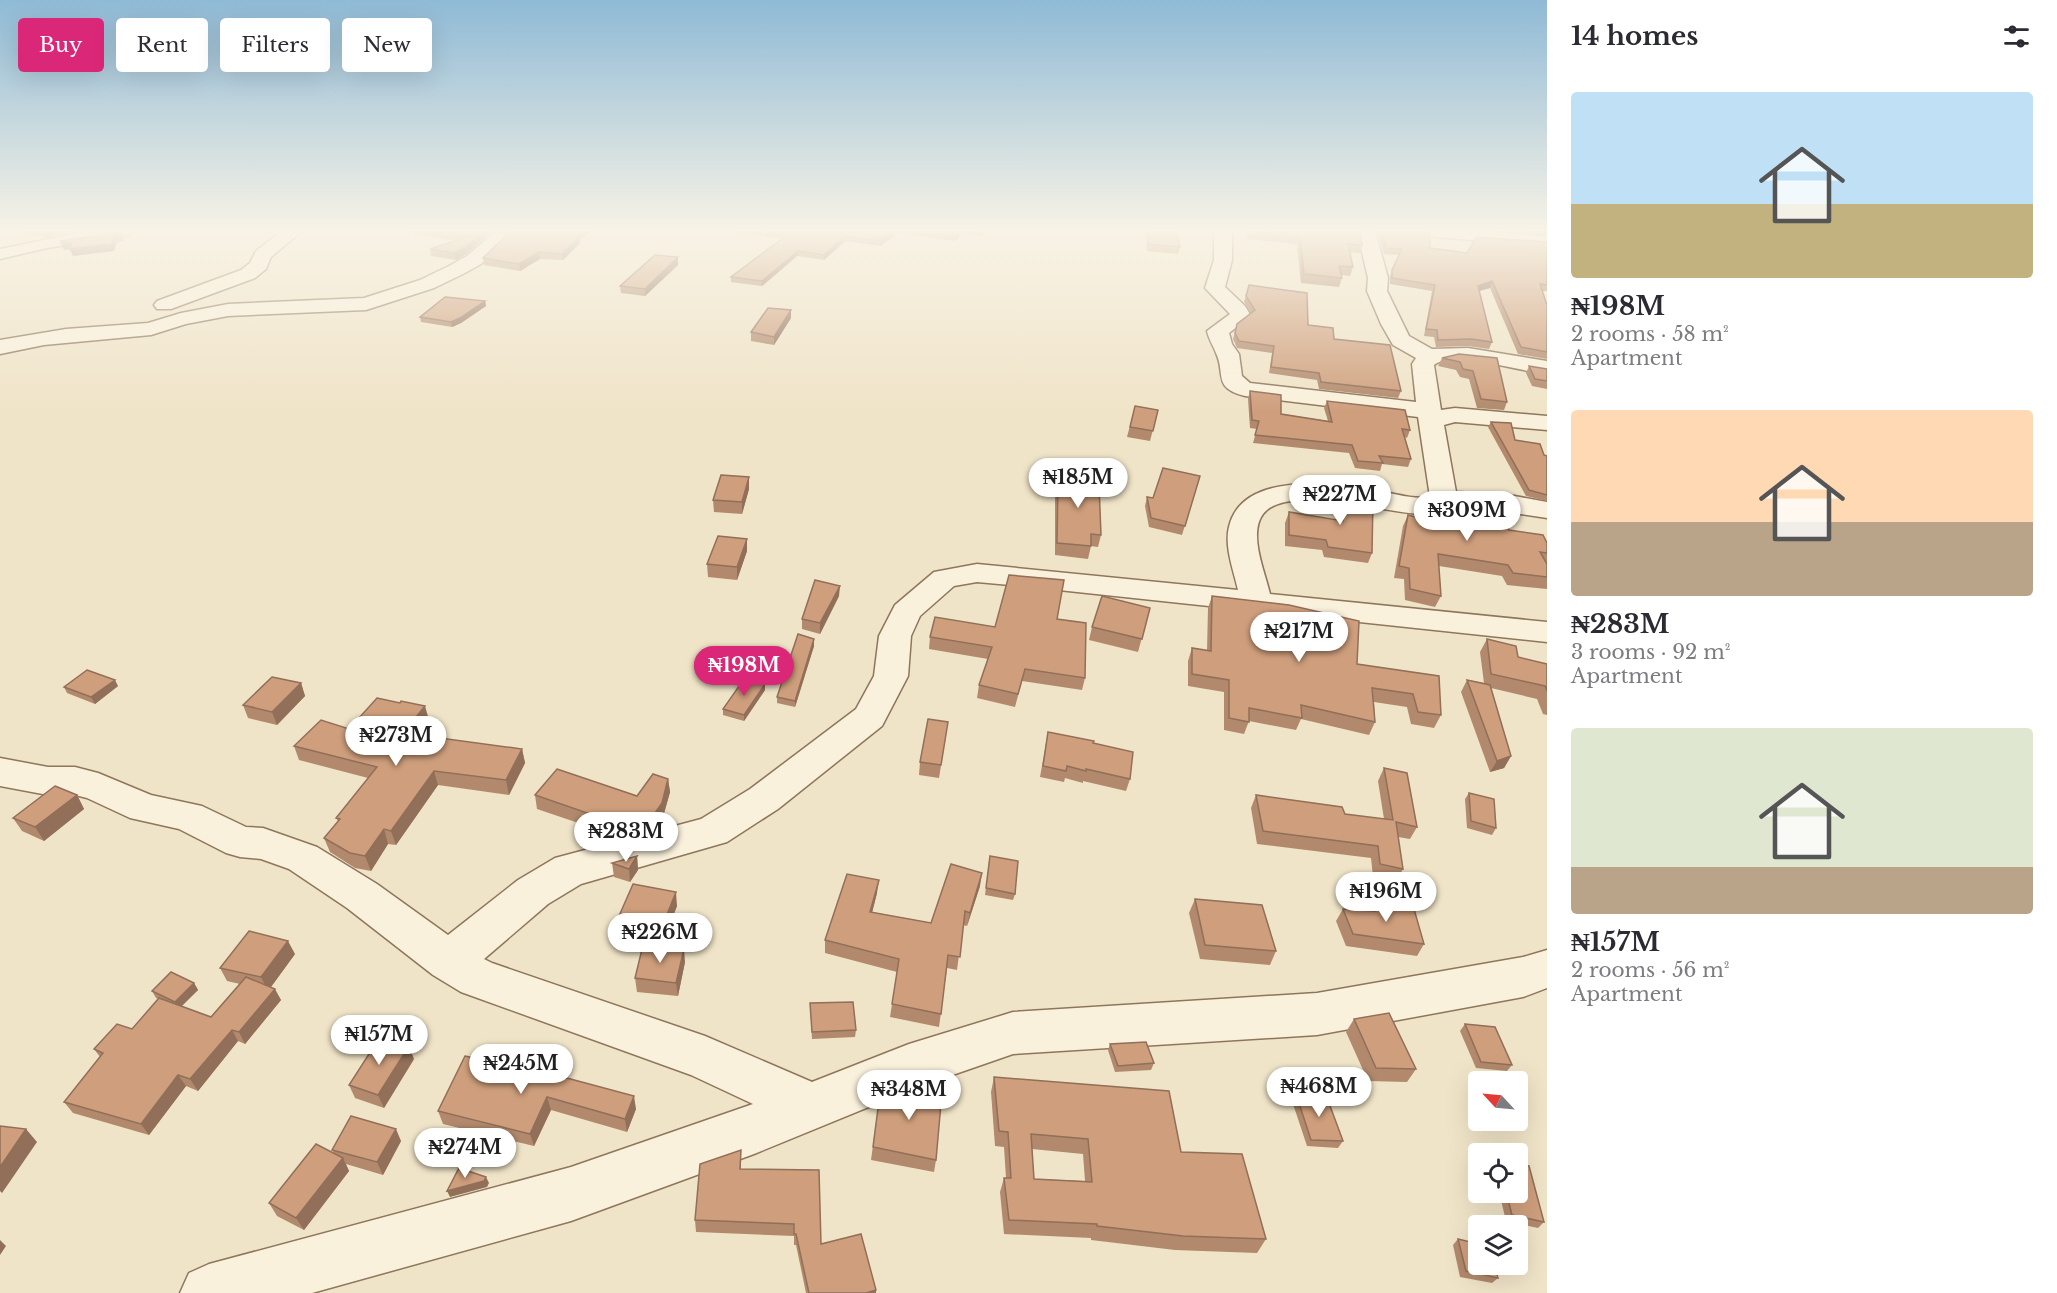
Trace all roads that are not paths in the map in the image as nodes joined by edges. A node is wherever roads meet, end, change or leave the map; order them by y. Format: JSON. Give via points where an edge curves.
{"nodes":[{"id":1,"x":203,"y":291,"type":"edge"},
{"id":2,"x":405,"y":291,"type":"edge"},
{"id":3,"x":1218,"y":291,"type":"edge"},
{"id":4,"x":1377,"y":291,"type":"edge"},
{"id":5,"x":44,"y":339,"type":"junction"},
{"id":6,"x":0,"y":347,"type":"edge"},
{"id":7,"x":1430,"y":357,"type":"junction"},
{"id":8,"x":1547,"y":368,"type":"edge"},
{"id":9,"x":1430,"y":417,"type":"junction"},
{"id":10,"x":1547,"y":423,"type":"edge"},
{"id":11,"x":1444,"y":499,"type":"junction"},
{"id":12,"x":1547,"y":510,"type":"edge"},
{"id":13,"x":1257,"y":603,"type":"junction"},
{"id":14,"x":1547,"y":632,"type":"edge"},
{"id":15,"x":0,"y":772,"type":"edge"},
{"id":16,"x":449,"y":961,"type":"junction"},
{"id":17,"x":1547,"y":969,"type":"edge"},
{"id":18,"x":810,"y":1106,"type":"junction"},
{"id":19,"x":209,"y":1293,"type":"edge"}],
"edges":[{"from":1,"to":5,"type":"street","via":[[136,315]]},
{"from":2,"to":5,"type":"street","via":[[366,304],[228,310],[151,329]]},
{"from":3,"to":9,"type":"street","via":[[1241,316],[1218,331],[1228,354],[1231,377],[1237,385],[1264,393]]},
{"from":4,"to":7,"type":"street","via":[[1401,340]]},
{"from":5,"to":6,"type":"street"},
{"from":7,"to":8,"type":"street","via":[[1462,354]]},
{"from":7,"to":9,"type":"street","via":[[1423,364]]},
{"from":9,"to":10,"type":"street"},
{"from":9,"to":11,"type":"street"},
{"from":11,"to":12,"type":"street"},
{"from":11,"to":13,"type":"street","via":[[1425,506],[1311,492],[1262,501],[1251,509],[1242,529]]},
{"from":13,"to":14,"type":"street"},
{"from":13,"to":16,"type":"street","via":[[977,573],[945,578],[906,612],[895,636],[891,676],[868,717],[764,799],[713,831],[570,870],[533,892]]},
{"from":15,"to":16,"type":"street","via":[[75,780],[144,808],[188,816],[240,842],[263,844],[303,858]]},
{"from":16,"to":18,"type":"street","via":[[477,978],[705,1058]]},
{"from":17,"to":18,"type":"street","via":[[1522,977],[1317,1014],[1013,1033],[909,1067]]},
{"from":18,"to":19,"type":"street","via":[[571,1194]]}]}
